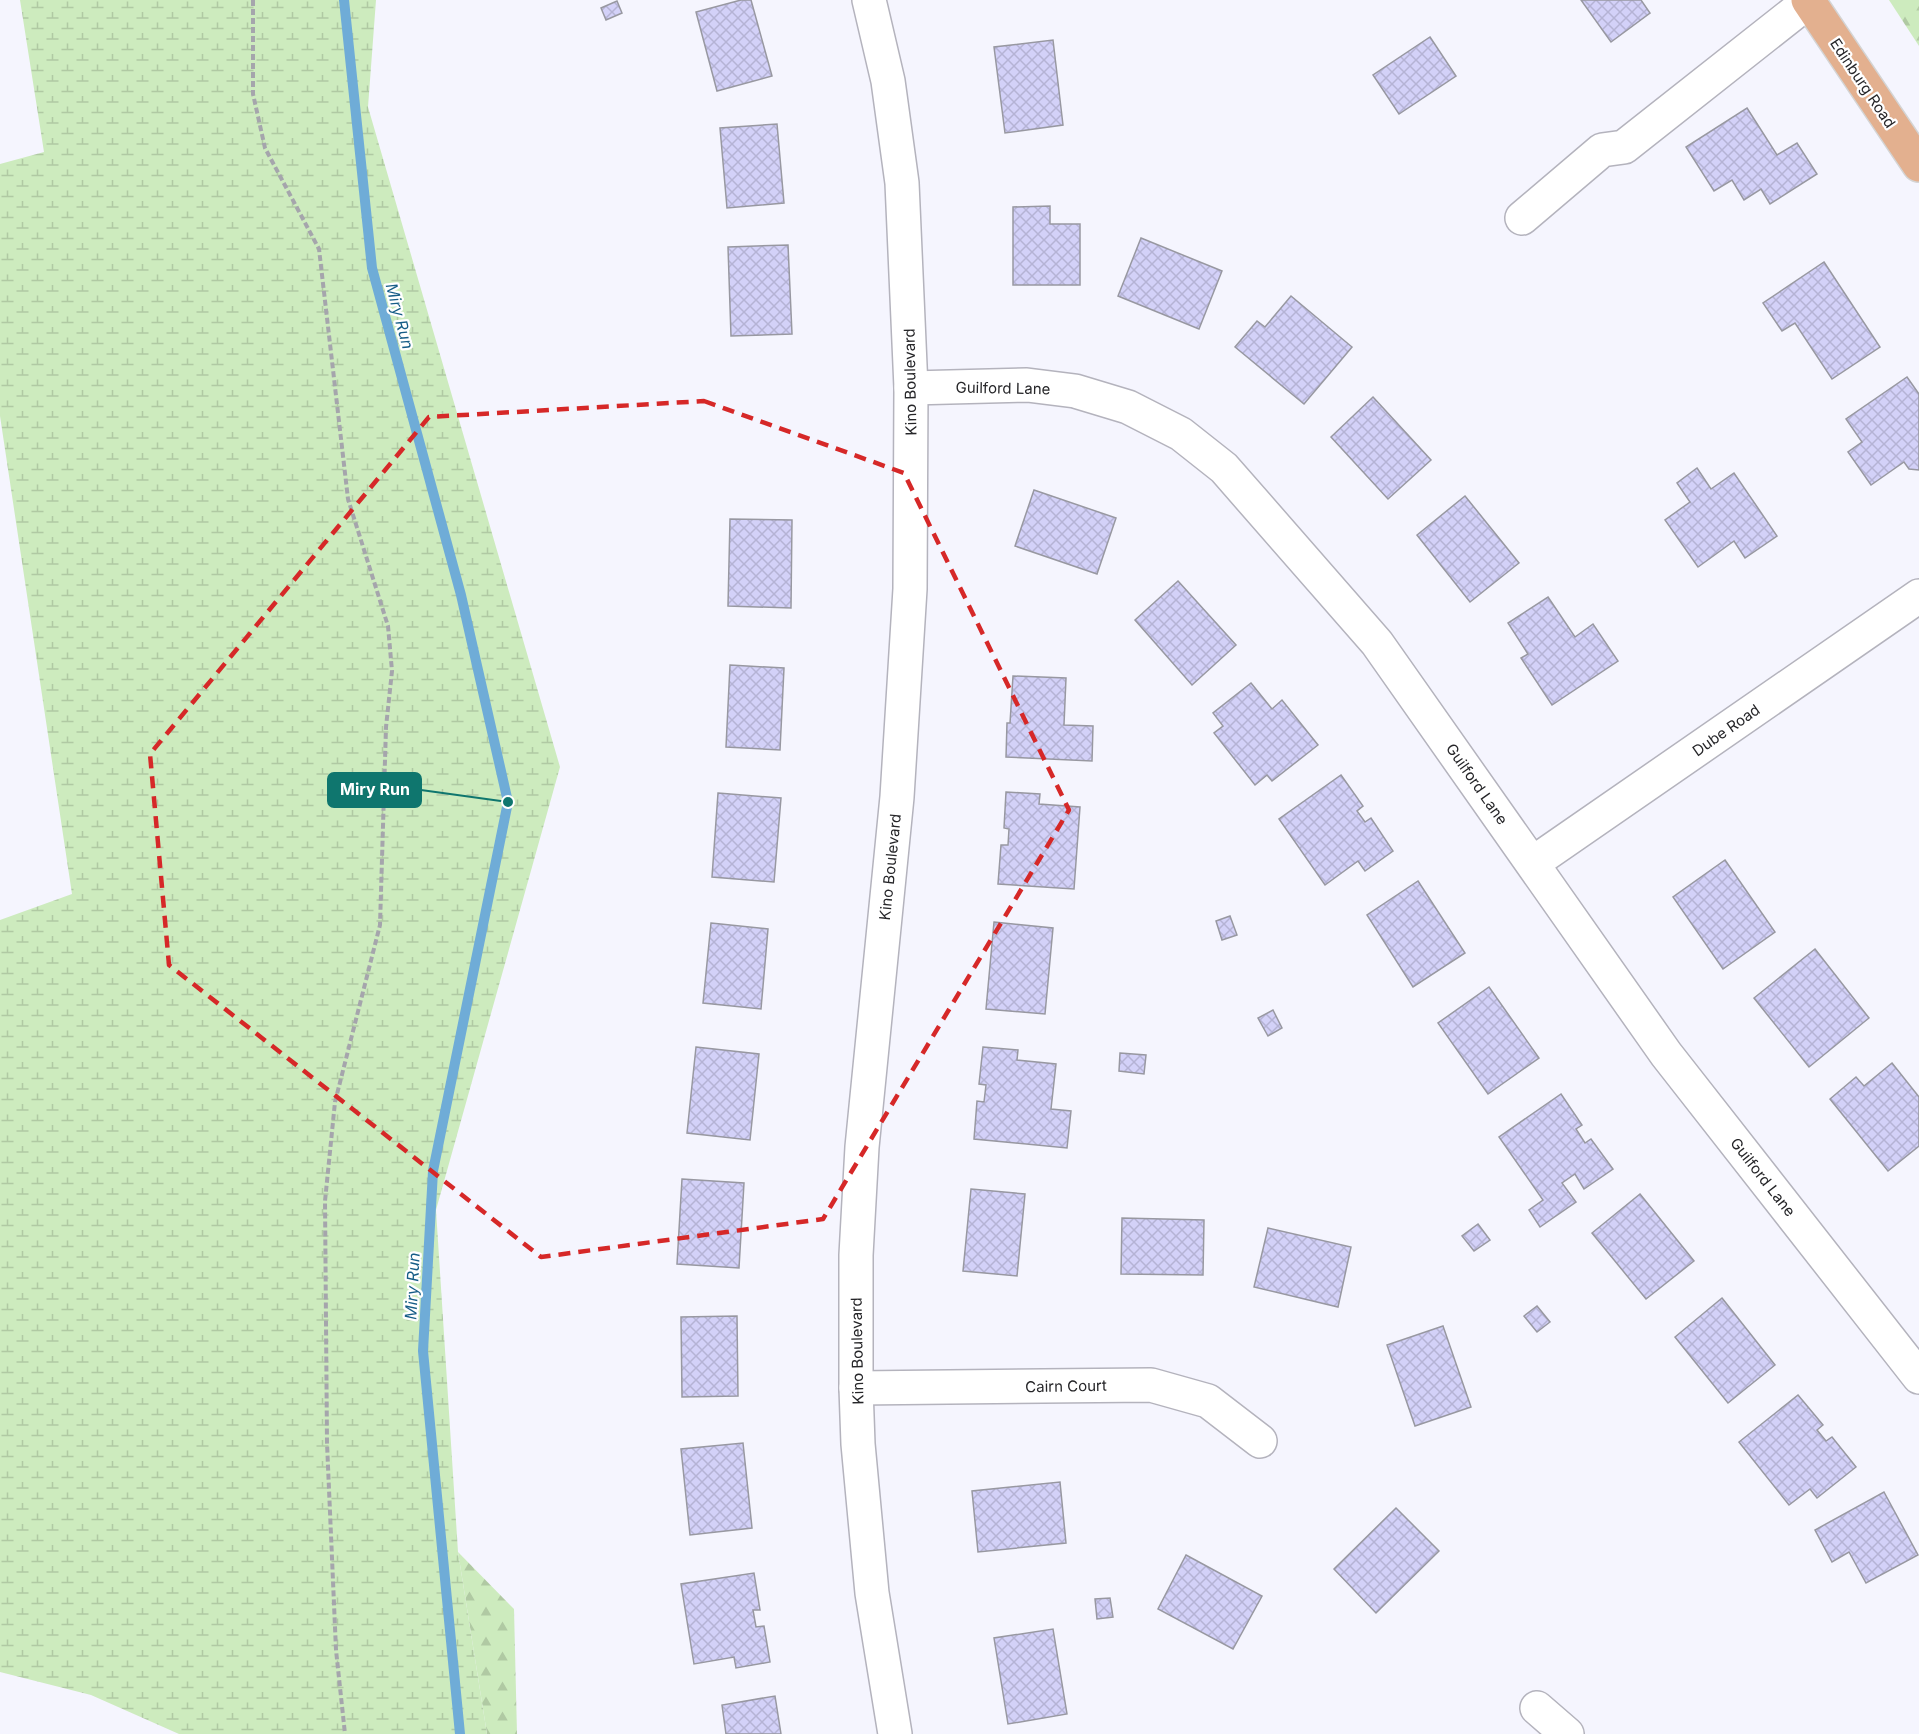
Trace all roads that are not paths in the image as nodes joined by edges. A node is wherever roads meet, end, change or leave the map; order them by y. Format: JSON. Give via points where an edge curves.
{"nodes":[{"id":1,"x":869,"y":0,"type":"edge"},
{"id":2,"x":1808,"y":1,"type":"edge"},
{"id":3,"x":1919,"y":165,"type":"edge"},
{"id":4,"x":1522,"y":218,"type":"dead end"},
{"id":5,"x":911,"y":388,"type":"junction"},
{"id":6,"x":1919,"y":596,"type":"edge"},
{"id":7,"x":1533,"y":863,"type":"junction"},
{"id":8,"x":1919,"y":1377,"type":"edge"},
{"id":9,"x":856,"y":1388,"type":"junction"},
{"id":10,"x":1260,"y":1441,"type":"dead end"},
{"id":11,"x":1538,"y":1708,"type":"dead end"},
{"id":12,"x":895,"y":1734,"type":"edge"},
{"id":13,"x":1567,"y":1734,"type":"edge"}],
"edges":[{"from":1,"to":5,"type":"street","name":"Kino Boulevard","via":[[888,81],[902,183]]},
{"from":2,"to":3,"type":"main road","name":"Edinburg Road"},
{"from":2,"to":4,"type":"street","via":[[1624,147],[1602,150]]},
{"from":5,"to":7,"type":"street","name":"Guilford Lane","via":[[1027,385],[1075,391],[1128,407],[1181,434],[1224,468],[1377,643]]},
{"from":5,"to":9,"type":"street","name":"Kino Boulevard","via":[[910,589],[897,797],[862,1146],[856,1256]]},
{"from":6,"to":7,"type":"street","name":"Dube Road"},
{"from":7,"to":8,"type":"street","name":"Guilford Lane","via":[[1666,1054]]},
{"from":9,"to":10,"type":"street","name":"Cairn Court","via":[[1151,1385],[1208,1401]]},
{"from":9,"to":12,"type":"street","name":"Kino Boulevard","via":[[872,1593]]},
{"from":11,"to":13,"type":"street"}]}
